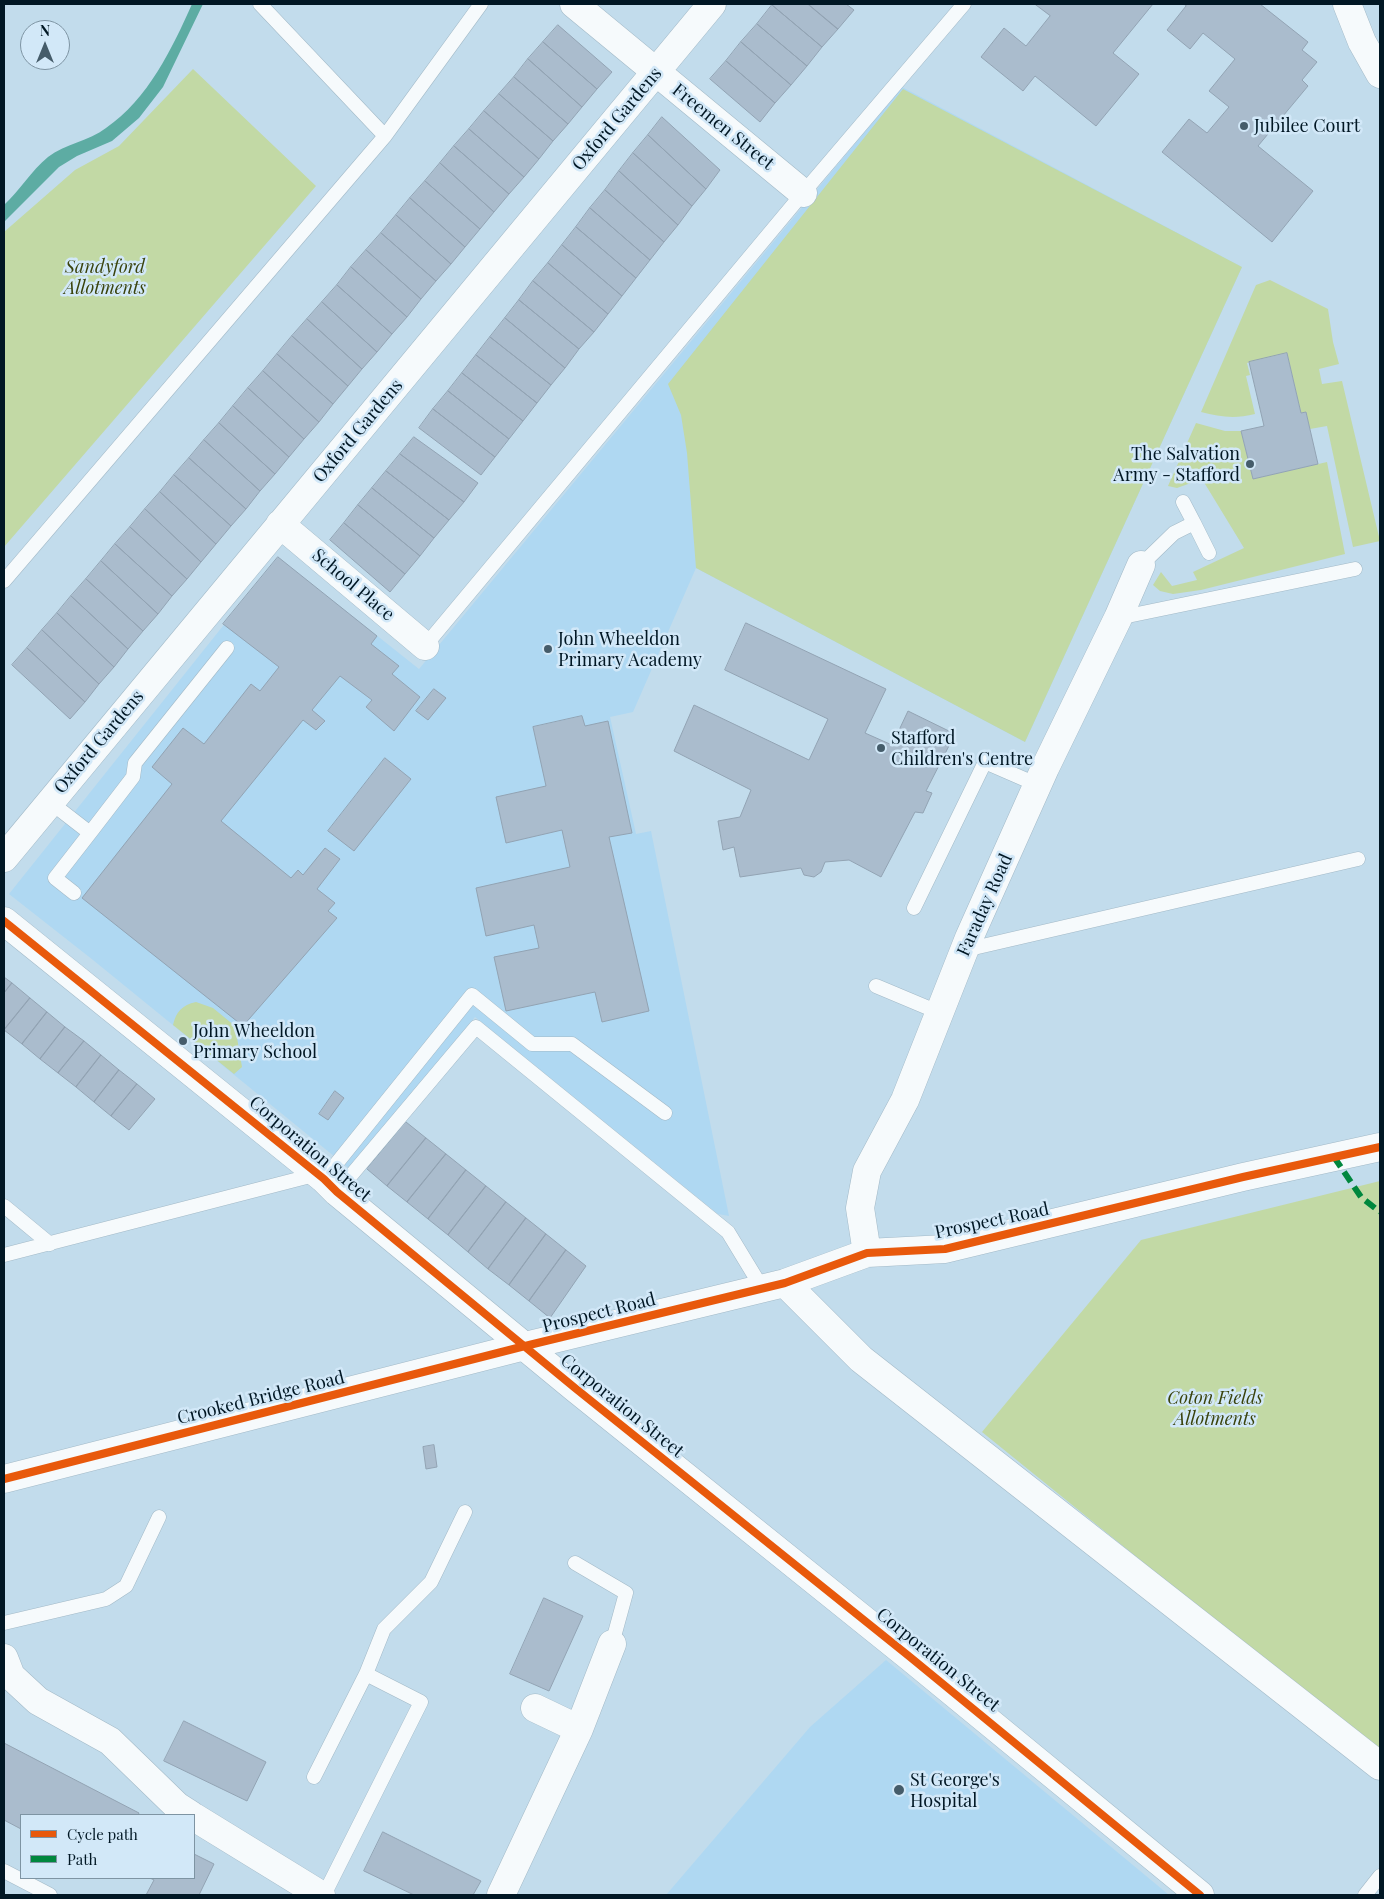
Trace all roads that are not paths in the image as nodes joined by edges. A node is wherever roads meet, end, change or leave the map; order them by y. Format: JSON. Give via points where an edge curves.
{"nodes":[{"id":1,"x":260,"y":4,"type":"edge"},
{"id":2,"x":481,"y":4,"type":"edge"},
{"id":3,"x":574,"y":4,"type":"edge"},
{"id":4,"x":712,"y":4,"type":"edge"},
{"id":5,"x":964,"y":4,"type":"edge"},
{"id":6,"x":1347,"y":4,"type":"edge"},
{"id":7,"x":656,"y":72,"type":"junction"},
{"id":8,"x":1380,"y":74,"type":"edge"},
{"id":9,"x":385,"y":136,"type":"junction"},
{"id":10,"x":803,"y":193,"type":"junction"},
{"id":11,"x":1184,"y":502,"type":"dead end"},
{"id":12,"x":1194,"y":523,"type":"junction"},
{"id":13,"x":280,"y":524,"type":"junction"},
{"id":14,"x":1209,"y":552,"type":"dead end"},
{"id":15,"x":1141,"y":565,"type":"joint"},
{"id":16,"x":1355,"y":569,"type":"dead end"},
{"id":17,"x":4,"y":581,"type":"edge"},
{"id":18,"x":1118,"y":618,"type":"junction"},
{"id":19,"x":426,"y":646,"type":"joint"},
{"id":20,"x":227,"y":648,"type":"dead end"},
{"id":21,"x":1038,"y":785,"type":"junction"},
{"id":22,"x":50,"y":802,"type":"junction"},
{"id":23,"x":90,"y":833,"type":"junction"},
{"id":24,"x":4,"y":858,"type":"edge"},
{"id":25,"x":1358,"y":859,"type":"dead end"},
{"id":26,"x":74,"y":893,"type":"dead end"},
{"id":27,"x":914,"y":908,"type":"dead end"},
{"id":28,"x":4,"y":921,"type":"edge"},
{"id":29,"x":965,"y":950,"type":"junction"},
{"id":30,"x":876,"y":986,"type":"dead end"},
{"id":31,"x":938,"y":1012,"type":"junction"},
{"id":32,"x":665,"y":1113,"type":"dead end"},
{"id":33,"x":1380,"y":1148,"type":"edge"},
{"id":34,"x":326,"y":1181,"type":"junction"},
{"id":35,"x":4,"y":1206,"type":"edge"},
{"id":36,"x":50,"y":1244,"type":"junction"},
{"id":37,"x":867,"y":1253,"type":"junction"},
{"id":38,"x":4,"y":1254,"type":"edge"},
{"id":39,"x":773,"y":1286,"type":"junction"},
{"id":40,"x":525,"y":1346,"type":"junction"},
{"id":41,"x":4,"y":1479,"type":"edge"},
{"id":42,"x":465,"y":1512,"type":"dead end"},
{"id":43,"x":159,"y":1517,"type":"dead end"},
{"id":44,"x":575,"y":1563,"type":"dead end"},
{"id":45,"x":4,"y":1623,"type":"edge"},
{"id":46,"x":612,"y":1644,"type":"joint"},
{"id":47,"x":4,"y":1658,"type":"edge"},
{"id":48,"x":366,"y":1674,"type":"junction"},
{"id":49,"x":535,"y":1708,"type":"dead end"},
{"id":50,"x":579,"y":1729,"type":"junction"},
{"id":51,"x":1380,"y":1766,"type":"edge"},
{"id":52,"x":314,"y":1777,"type":"dead end"},
{"id":53,"x":190,"y":1814,"type":"edge"},
{"id":54,"x":195,"y":1817,"type":"edge"},
{"id":55,"x":4,"y":1871,"type":"edge"},
{"id":56,"x":1380,"y":1876,"type":"edge"},
{"id":57,"x":50,"y":1895,"type":"edge"},
{"id":58,"x":322,"y":1895,"type":"edge"},
{"id":59,"x":501,"y":1895,"type":"edge"},
{"id":60,"x":1200,"y":1895,"type":"edge"},
{"id":61,"x":1365,"y":1895,"type":"edge"}],
"edges":[{"from":1,"to":9,"type":"lane"},
{"from":2,"to":9,"type":"lane"},
{"from":3,"to":7,"type":"street","name":"Freemen Street"},
{"from":4,"to":7,"type":"street","name":"Oxford Gardens"},
{"from":5,"to":10,"type":"lane"},
{"from":6,"to":8,"type":"street","via":[[1362,42]]},
{"from":7,"to":10,"type":"street","name":"Freemen Street"},
{"from":7,"to":13,"type":"street","name":"Oxford Gardens"},
{"from":9,"to":17,"type":"lane"},
{"from":10,"to":19,"type":"lane"},
{"from":11,"to":12,"type":"lane"},
{"from":12,"to":14,"type":"lane"},
{"from":12,"to":15,"type":"lane","via":[[1174,533]]},
{"from":13,"to":19,"type":"street","name":"School Place"},
{"from":13,"to":22,"type":"street","name":"Oxford Gardens"},
{"from":15,"to":18,"type":"street","name":"Faraday Road"},
{"from":16,"to":18,"type":"lane"},
{"from":18,"to":21,"type":"street","name":"Faraday Road"},
{"from":20,"to":23,"type":"lane","via":[[134,763],[133,777]]},
{"from":21,"to":27,"type":"lane","via":[[985,762]]},
{"from":21,"to":29,"type":"street","name":"Faraday Road"},
{"from":22,"to":23,"type":"lane"},
{"from":22,"to":24,"type":"street","name":"Oxford Gardens"},
{"from":23,"to":26,"type":"lane","via":[[55,878]]},
{"from":25,"to":29,"type":"lane"},
{"from":28,"to":34,"type":"street","name":"Corporation Street"},
{"from":29,"to":31,"type":"street","name":"Faraday Road"},
{"from":30,"to":31,"type":"lane"},
{"from":31,"to":37,"type":"street","name":"Faraday Road","via":[[905,1100],[867,1171],[860,1208]]},
{"from":32,"to":34,"type":"lane","via":[[572,1044],[532,1044],[472,995]]},
{"from":33,"to":37,"type":"street","name":"Prospect Road","via":[[1242,1177],[945,1249]]},
{"from":34,"to":36,"type":"lane"},
{"from":34,"to":39,"type":"lane","via":[[476,1027],[728,1232]]},
{"from":34,"to":40,"type":"street","name":"Corporation Street"},
{"from":35,"to":36,"type":"lane"},
{"from":36,"to":38,"type":"lane"},
{"from":37,"to":39,"type":"street","name":"Prospect Road"},
{"from":39,"to":40,"type":"street","name":"Prospect Road"},
{"from":39,"to":51,"type":"street","via":[[861,1359]]},
{"from":40,"to":41,"type":"street","name":"Crooked Bridge Road"},
{"from":40,"to":60,"type":"street","name":"Corporation Street"},
{"from":42,"to":48,"type":"lane","via":[[431,1582],[384,1629]]},
{"from":43,"to":45,"type":"lane","via":[[126,1586],[106,1599]]},
{"from":44,"to":46,"type":"lane","via":[[626,1593]]},
{"from":46,"to":50,"type":"street"},
{"from":47,"to":53,"type":"street","via":[[11,1676],[38,1701],[110,1741],[177,1806]]},
{"from":48,"to":52,"type":"lane"},
{"from":48,"to":58,"type":"lane","via":[[421,1702]]},
{"from":49,"to":50,"type":"street"},
{"from":50,"to":59,"type":"street"},
{"from":54,"to":58,"type":"street"},
{"from":55,"to":57,"type":"lane"},
{"from":56,"to":61,"type":"lane"}]}
